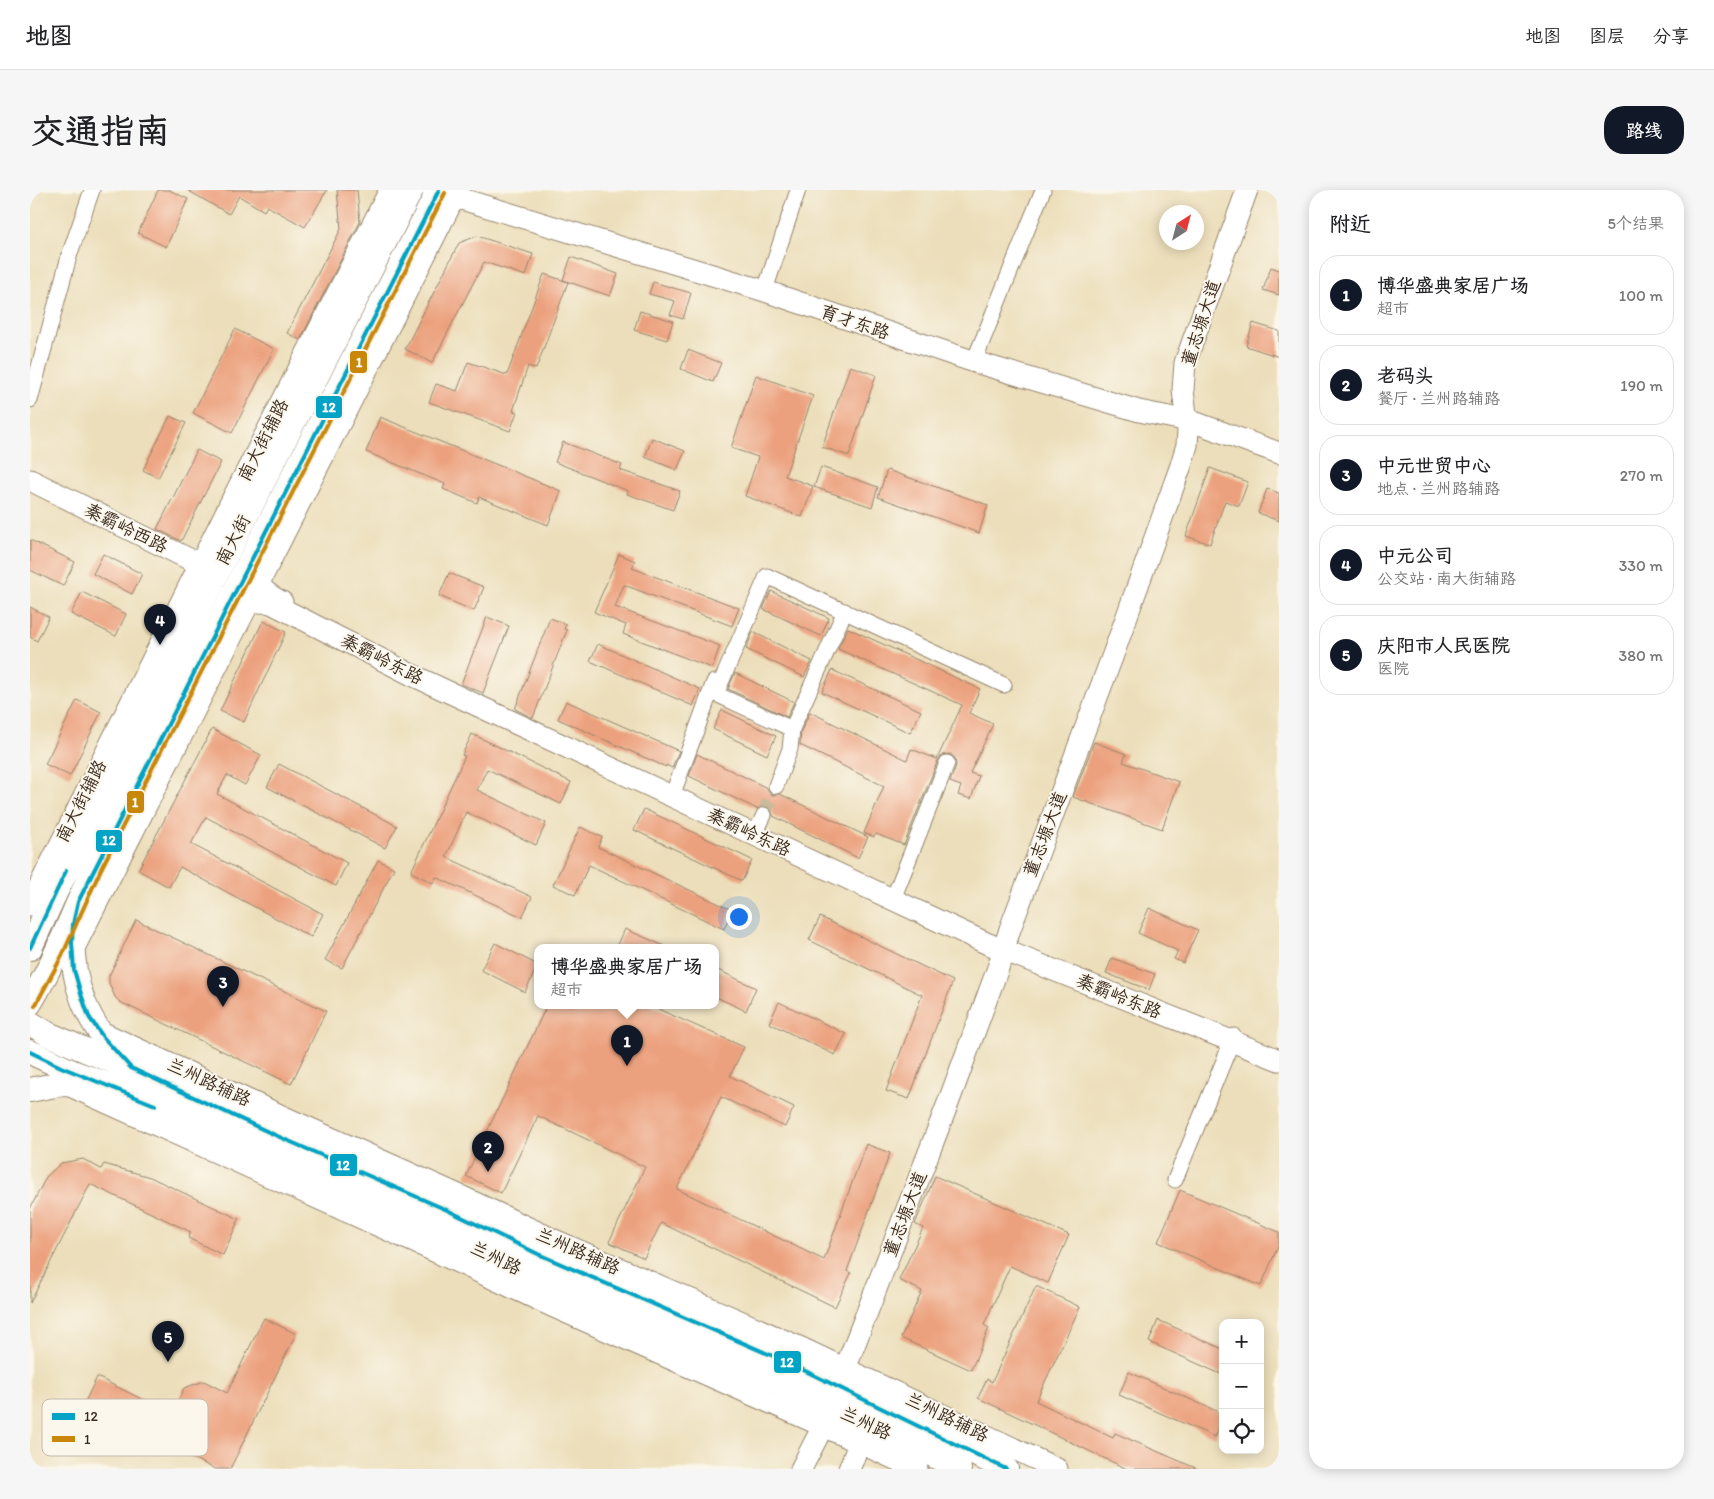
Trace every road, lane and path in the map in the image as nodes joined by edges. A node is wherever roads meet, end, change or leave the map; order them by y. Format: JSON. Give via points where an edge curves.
{"nodes":[{"id":1,"x":92,"y":190,"type":"edge"},
{"id":2,"x":390,"y":190,"type":"edge"},
{"id":3,"x":411,"y":190,"type":"edge"},
{"id":4,"x":798,"y":190,"type":"edge"},
{"id":5,"x":1044,"y":190,"type":"edge"},
{"id":6,"x":1247,"y":190,"type":"edge"},
{"id":7,"x":1255,"y":190,"type":"edge"},
{"id":8,"x":447,"y":192,"type":"edge"},
{"id":9,"x":767,"y":284,"type":"junction"},
{"id":10,"x":977,"y":354,"type":"junction"},
{"id":11,"x":30,"y":400,"type":"edge"},
{"id":12,"x":1190,"y":418,"type":"junction"},
{"id":13,"x":1279,"y":445,"type":"edge"},
{"id":14,"x":1279,"y":453,"type":"edge"},
{"id":15,"x":30,"y":480,"type":"edge"},
{"id":16,"x":30,"y":486,"type":"edge"},
{"id":17,"x":224,"y":557,"type":"junction"},
{"id":18,"x":199,"y":567,"type":"junction"},
{"id":19,"x":252,"y":584,"type":"junction"},
{"id":20,"x":206,"y":594,"type":"junction"},
{"id":21,"x":744,"y":604,"type":"dead end"},
{"id":22,"x":225,"y":611,"type":"junction"},
{"id":23,"x":845,"y":611,"type":"junction"},
{"id":24,"x":1004,"y":685,"type":"dead end"},
{"id":25,"x":792,"y":729,"type":"junction"},
{"id":26,"x":947,"y":763,"type":"dead end"},
{"id":27,"x":776,"y":786,"type":"tunnel mouth"},
{"id":28,"x":672,"y":793,"type":"junction"},
{"id":29,"x":56,"y":891,"type":"junction"},
{"id":30,"x":894,"y":897,"type":"junction"},
{"id":31,"x":78,"y":902,"type":"junction"},
{"id":32,"x":30,"y":905,"type":"edge"},
{"id":33,"x":30,"y":920,"type":"edge"},
{"id":34,"x":30,"y":948,"type":"edge"},
{"id":35,"x":1007,"y":948,"type":"junction"},
{"id":36,"x":73,"y":950,"type":"junction"},
{"id":37,"x":30,"y":1004,"type":"edge"},
{"id":38,"x":30,"y":1023,"type":"edge"},
{"id":39,"x":99,"y":1031,"type":"junction"},
{"id":40,"x":1233,"y":1039,"type":"junction"},
{"id":41,"x":30,"y":1052,"type":"edge"},
{"id":42,"x":1279,"y":1054,"type":"edge"},
{"id":43,"x":1279,"y":1060,"type":"edge"},
{"id":44,"x":131,"y":1068,"type":"junction"},
{"id":45,"x":66,"y":1084,"type":"junction"},
{"id":46,"x":120,"y":1089,"type":"junction"},
{"id":47,"x":30,"y":1090,"type":"edge"},
{"id":48,"x":1175,"y":1180,"type":"dead end"},
{"id":49,"x":841,"y":1392,"type":"junction"},
{"id":50,"x":859,"y":1431,"type":"junction"},
{"id":51,"x":801,"y":1469,"type":"edge"},
{"id":52,"x":849,"y":1469,"type":"edge"},
{"id":53,"x":917,"y":1469,"type":"edge"},
{"id":54,"x":959,"y":1469,"type":"edge"},
{"id":55,"x":1006,"y":1469,"type":"edge"},
{"id":56,"x":1057,"y":1469,"type":"edge"}],
"edges":[{"from":1,"to":11,"type":"street","via":[[70,253]]},
{"from":2,"to":18,"type":"street","name":"南大街辅路"},
{"from":3,"to":17,"type":"main road","name":"南大街"},
{"from":4,"to":9,"type":"street"},
{"from":5,"to":10,"type":"street"},
{"from":6,"to":12,"type":"street","name":"董志塬大道","via":[[1185,363],[1183,390]]},
{"from":7,"to":12,"type":"street","name":"董志塬大道","via":[[1192,365]]},
{"from":8,"to":9,"type":"street","name":"育才东路"},
{"from":8,"to":12,"type":"street","name":"育才东路","via":[[765,291],[974,362],[1139,411]]},
{"from":8,"to":19,"type":"main road","name":"南大街"},
{"from":9,"to":10,"type":"street","name":"育才东路"},
{"from":10,"to":12,"type":"street","name":"育才东路"},
{"from":12,"to":13,"type":"street","name":"育才东路"},
{"from":12,"to":14,"type":"street","name":"育才东路"},
{"from":12,"to":35,"type":"street","name":"董志塬大道","via":[[1195,431],[1187,470]]},
{"from":15,"to":18,"type":"street","name":"秦霸岭西路"},
{"from":16,"to":18,"type":"street","name":"秦霸岭西路"},
{"from":17,"to":18,"type":"street"},
{"from":17,"to":20,"type":"main road","name":"南大街"},
{"from":18,"to":20,"type":"street"},
{"from":18,"to":32,"type":"street","name":"南大街辅路"},
{"from":19,"to":22,"type":"main road","name":"南大街"},
{"from":19,"to":22,"type":"street","name":"秦霸岭东路"},
{"from":19,"to":28,"type":"street","name":"秦霸岭东路","via":[[272,603],[410,674]]},
{"from":19,"to":36,"type":"street"},
{"from":20,"to":29,"type":"main road","name":"南大街"},
{"from":21,"to":28,"type":"street"},
{"from":22,"to":31,"type":"main road","name":"南大街"},
{"from":23,"to":24,"type":"street"},
{"from":23,"to":25,"type":"street"},
{"from":23,"to":25,"type":"street","via":[[767,576],[716,694]]},
{"from":25,"to":27,"type":"street","via":[[790,749]]},
{"from":26,"to":30,"type":"street"},
{"from":28,"to":30,"type":"street","name":"秦霸岭东路","via":[[759,826]]},
{"from":29,"to":33,"type":"main road"},
{"from":29,"to":34,"type":"main road"},
{"from":30,"to":35,"type":"street","name":"秦霸岭东路"},
{"from":31,"to":36,"type":"main road","via":[[73,924]]},
{"from":31,"to":37,"type":"main road","via":[[61,944]]},
{"from":35,"to":40,"type":"street","name":"秦霸岭东路"},
{"from":35,"to":49,"type":"street","name":"董志塬大道","via":[[956,1100],[855,1366]]},
{"from":36,"to":39,"type":"main road","via":[[74,970],[81,994]]},
{"from":38,"to":44,"type":"main road","name":"兰州路","via":[[48,1034]]},
{"from":39,"to":44,"type":"main road"},
{"from":39,"to":49,"type":"street","name":"兰州路辅路","via":[[550,1238]]},
{"from":40,"to":42,"type":"street","name":"秦霸岭东路"},
{"from":40,"to":43,"type":"street","name":"秦霸岭东路"},
{"from":40,"to":48,"type":"street"},
{"from":41,"to":46,"type":"main road","name":"兰州路"},
{"from":44,"to":49,"type":"main road","name":"兰州路","via":[[538,1254],[789,1363]]},
{"from":45,"to":46,"type":"main road"},
{"from":45,"to":47,"type":"main road"},
{"from":45,"to":49,"type":"street","name":"兰州路辅路","via":[[554,1307]]},
{"from":46,"to":49,"type":"main road","name":"兰州路","via":[[438,1230],[562,1290],[780,1383]]},
{"from":49,"to":50,"type":"main road","name":"兰州路"},
{"from":49,"to":51,"type":"street","name":"董志塬大道"},
{"from":49,"to":55,"type":"main road","name":"兰州路"},
{"from":49,"to":56,"type":"street","name":"兰州路辅路"},
{"from":50,"to":52,"type":"street","via":[[858,1448]]},
{"from":50,"to":53,"type":"street"},
{"from":50,"to":54,"type":"main road","name":"兰州路"}]}
